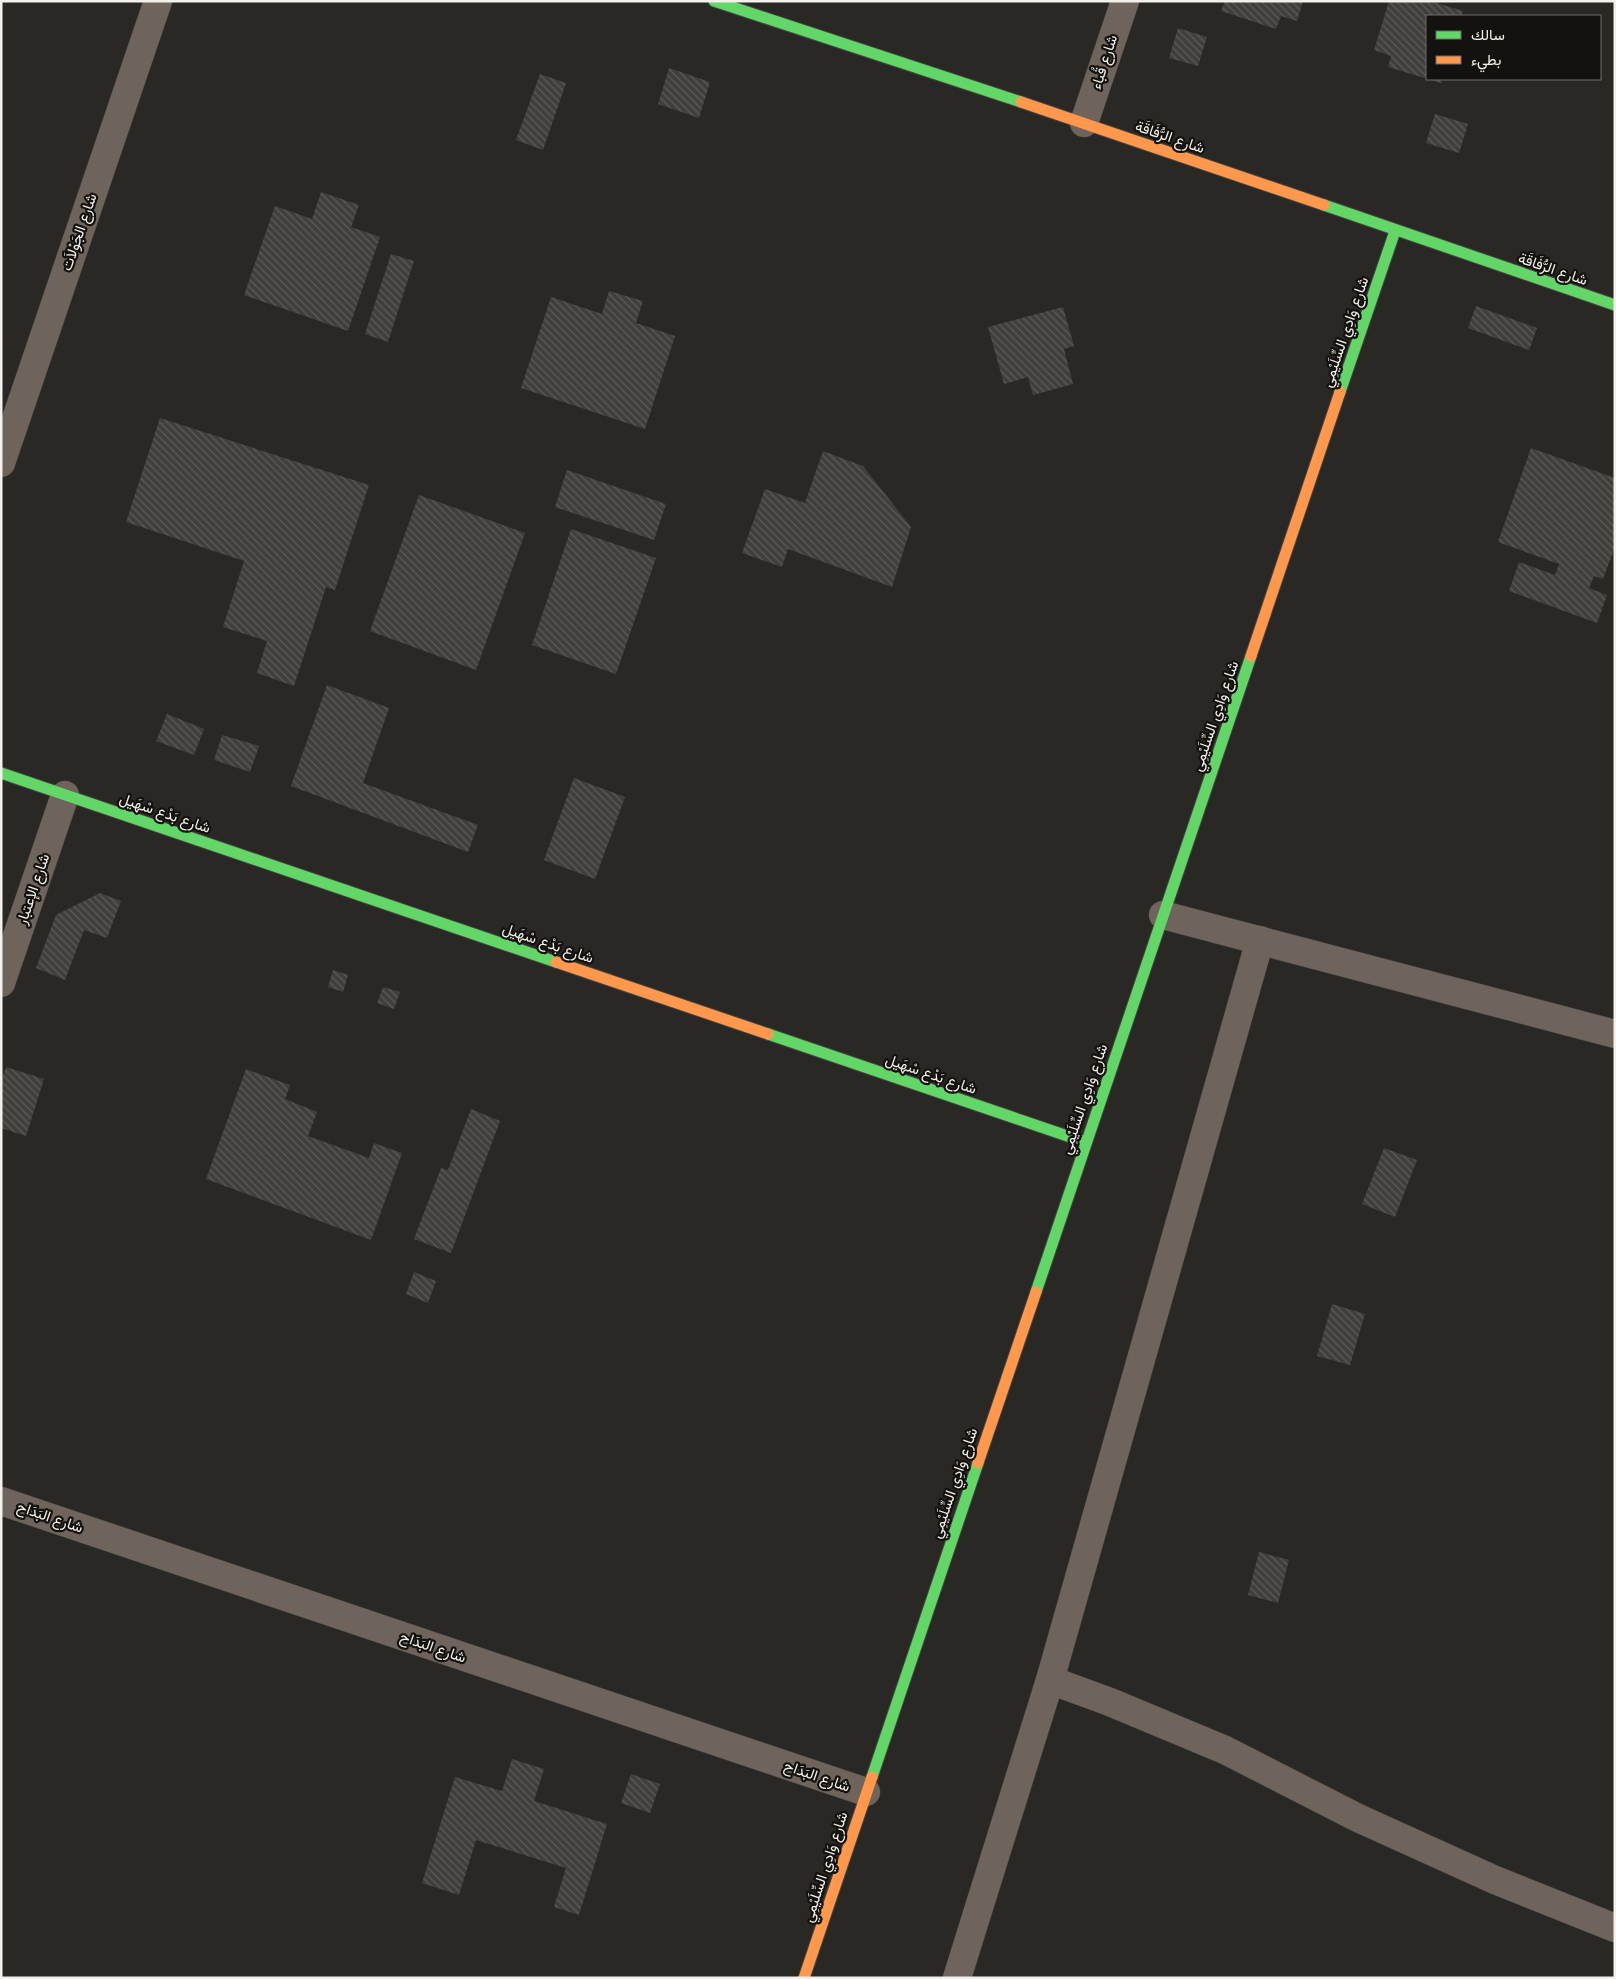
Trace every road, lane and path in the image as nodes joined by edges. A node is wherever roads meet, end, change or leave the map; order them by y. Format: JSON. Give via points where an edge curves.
{"nodes":[{"id":1,"x":158,"y":1,"type":"edge"},
{"id":2,"x":714,"y":1,"type":"edge"},
{"id":3,"x":1124,"y":1,"type":"edge"},
{"id":4,"x":1084,"y":124,"type":"junction"},
{"id":5,"x":1395,"y":231,"type":"junction"},
{"id":6,"x":1615,"y":305,"type":"edge"},
{"id":7,"x":1,"y":463,"type":"edge"},
{"id":8,"x":1,"y":773,"type":"edge"},
{"id":9,"x":65,"y":795,"type":"junction"},
{"id":10,"x":1163,"y":915,"type":"junction"},
{"id":11,"x":1260,"y":940,"type":"junction"},
{"id":12,"x":1,"y":983,"type":"edge"},
{"id":13,"x":1615,"y":1034,"type":"edge"},
{"id":14,"x":1085,"y":1142,"type":"junction"},
{"id":15,"x":1,"y":1501,"type":"edge"},
{"id":16,"x":1050,"y":1680,"type":"junction"},
{"id":17,"x":866,"y":1792,"type":"junction"},
{"id":18,"x":1615,"y":1928,"type":"edge"},
{"id":19,"x":804,"y":1978,"type":"edge"},
{"id":20,"x":957,"y":1978,"type":"edge"}],
"edges":[{"from":1,"to":7,"type":"street","name":"شارع الجَوْلاَت"},
{"from":2,"to":4,"type":"street","name":"شارع الرُّفَاقَة"},
{"from":3,"to":4,"type":"street","name":"شارع قُباء"},
{"from":4,"to":5,"type":"street","name":"شارع الرُّفَاقَة"},
{"from":5,"to":6,"type":"street","name":"شارع الرُّفَاقَة"},
{"from":5,"to":10,"type":"street","name":"شارع وَادِي السِّلَيْمِي"},
{"from":8,"to":9,"type":"street","name":"شارع بَدْع سْهَيل"},
{"from":9,"to":12,"type":"street","name":"شارع الإعتبار"},
{"from":9,"to":14,"type":"street","name":"شارع بَدْع سْهَيل"},
{"from":10,"to":11,"type":"street"},
{"from":10,"to":14,"type":"street","name":"شارع وَادِي السِّلَيْمِي"},
{"from":11,"to":13,"type":"street"},
{"from":11,"to":16,"type":"street"},
{"from":14,"to":17,"type":"street","name":"شارع وَادِي السِّلَيْمِي"},
{"from":15,"to":17,"type":"street","name":"شارع البَدَاح"},
{"from":16,"to":18,"type":"street","via":[[1225,1750],[1358,1818],[1467,1868]]},
{"from":16,"to":20,"type":"street"},
{"from":17,"to":19,"type":"street","name":"شارع وَادِي السِّلَيْمِي"}]}
